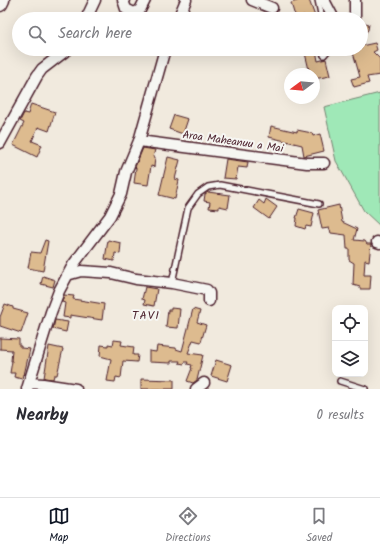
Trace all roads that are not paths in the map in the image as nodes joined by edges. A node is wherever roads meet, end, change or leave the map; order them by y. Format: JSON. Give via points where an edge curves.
{"nodes":[{"id":1,"x":2,"y":0,"type":"edge"},
{"id":2,"x":95,"y":0,"type":"edge"},
{"id":3,"x":123,"y":0,"type":"edge"},
{"id":4,"x":145,"y":0,"type":"edge"},
{"id":5,"x":186,"y":0,"type":"edge"},
{"id":6,"x":252,"y":0,"type":"edge"},
{"id":7,"x":318,"y":0,"type":"edge"},
{"id":8,"x":324,"y":0,"type":"edge"},
{"id":9,"x":355,"y":0,"type":"edge"},
{"id":10,"x":0,"y":4,"type":"edge"},
{"id":11,"x":272,"y":8,"type":"dead end"},
{"id":12,"x":89,"y":12,"type":"edge"},
{"id":13,"x":132,"y":12,"type":"edge"},
{"id":14,"x":136,"y":12,"type":"edge"},
{"id":15,"x":181,"y":12,"type":"edge"},
{"id":16,"x":321,"y":12,"type":"edge"},
{"id":17,"x":330,"y":12,"type":"edge"},
{"id":18,"x":355,"y":12,"type":"edge"},
{"id":19,"x":59,"y":56,"type":"edge"},
{"id":20,"x":163,"y":56,"type":"edge"},
{"id":21,"x":139,"y":141,"type":"junction"},
{"id":22,"x":0,"y":144,"type":"edge"},
{"id":23,"x":324,"y":163,"type":"dead end"},
{"id":24,"x":319,"y":204,"type":"dead end"},
{"id":25,"x":67,"y":275,"type":"junction"},
{"id":26,"x":172,"y":283,"type":"junction"},
{"id":27,"x":209,"y":301,"type":"dead end"},
{"id":28,"x":340,"y":381,"type":"dead end"},
{"id":29,"x":28,"y":386,"type":"edge"},
{"id":30,"x":76,"y":389,"type":"edge"},
{"id":31,"x":365,"y":389,"type":"edge"}],
"edges":[{"from":1,"to":10,"type":"main road"},
{"from":2,"to":12,"type":"street"},
{"from":3,"to":13,"type":"street","via":[[126,9]]},
{"from":4,"to":14,"type":"street"},
{"from":5,"to":15,"type":"street"},
{"from":6,"to":11,"type":"street"},
{"from":7,"to":16,"type":"lane"},
{"from":8,"to":17,"type":"street"},
{"from":9,"to":18,"type":"street"},
{"from":19,"to":22,"type":"street","via":[[37,76]]},
{"from":20,"to":21,"type":"street"},
{"from":21,"to":23,"type":"street","name":"Aroa Maheanuu a Mai","via":[[307,163]]},
{"from":21,"to":25,"type":"street","via":[[126,172],[117,204]]},
{"from":24,"to":26,"type":"lane","via":[[220,185],[208,187],[198,194],[188,208]]},
{"from":25,"to":26,"type":"street","via":[[81,271],[111,273]]},
{"from":25,"to":29,"type":"street","via":[[51,312]]},
{"from":26,"to":27,"type":"street","via":[[207,290]]},
{"from":28,"to":31,"type":"lane"},
{"from":29,"to":30,"type":"street","via":[[43,384]]}]}
